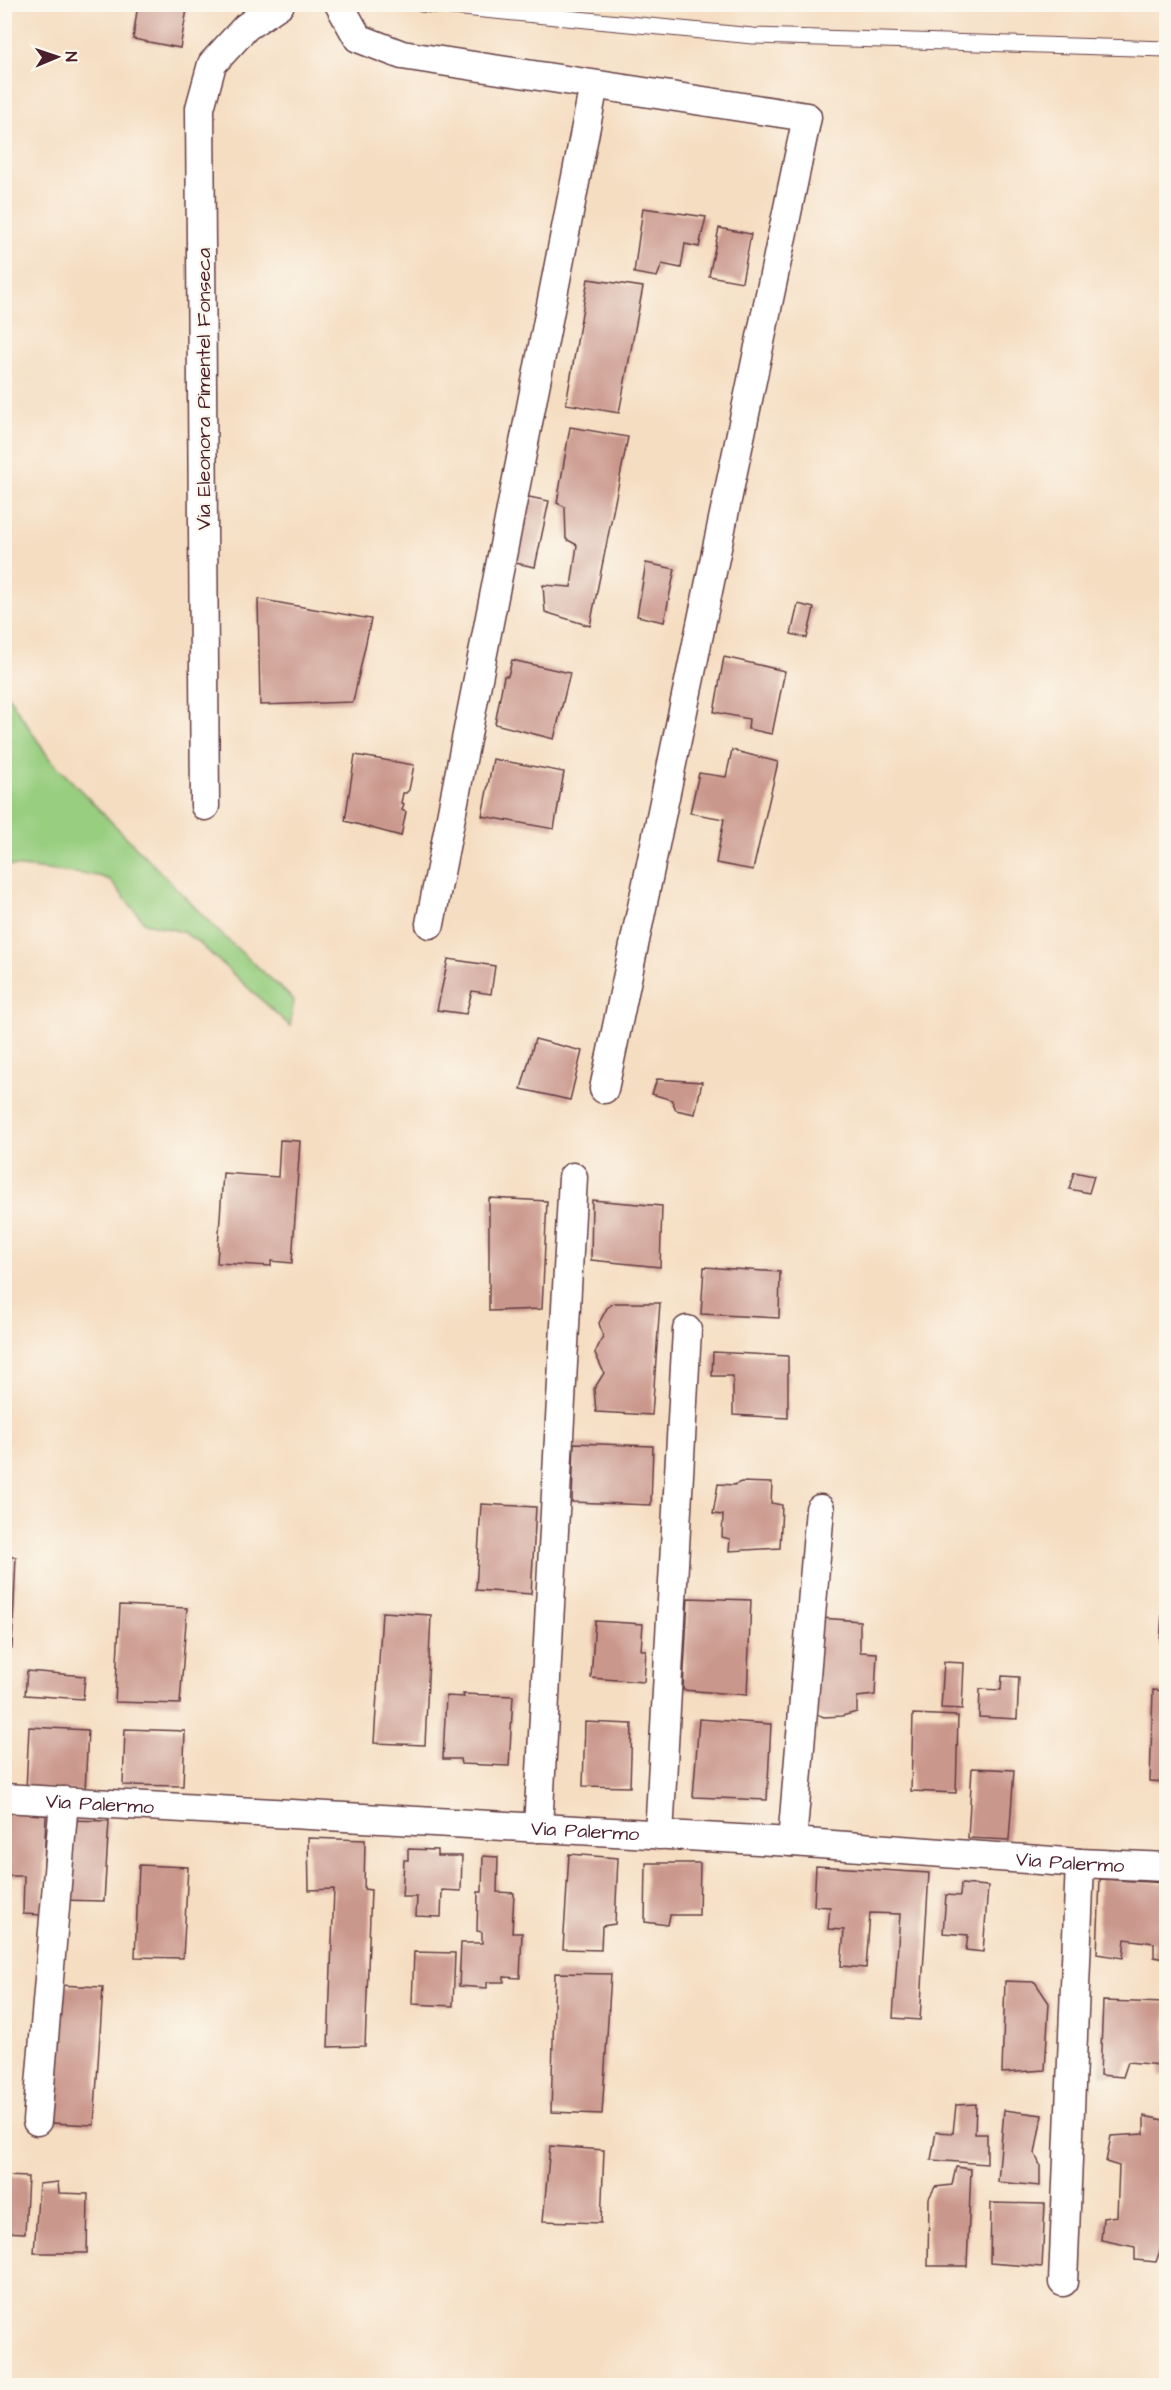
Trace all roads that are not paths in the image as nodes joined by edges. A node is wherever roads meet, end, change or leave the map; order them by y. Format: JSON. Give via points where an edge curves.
{"nodes":[{"id":1,"x":280,"y":4,"type":"edge"},
{"id":2,"x":339,"y":4,"type":"edge"},
{"id":3,"x":422,"y":4,"type":"edge"},
{"id":4,"x":1167,"y":49,"type":"edge"},
{"id":5,"x":594,"y":85,"type":"junction"},
{"id":6,"x":205,"y":806,"type":"dead end"},
{"id":7,"x":430,"y":924,"type":"dead end"},
{"id":8,"x":604,"y":1089,"type":"dead end"},
{"id":9,"x":573,"y":1177,"type":"dead end"},
{"id":10,"x":687,"y":1330,"type":"dead end"},
{"id":11,"x":820,"y":1509,"type":"dead end"},
{"id":12,"x":4,"y":1798,"type":"edge"},
{"id":13,"x":64,"y":1801,"type":"junction"},
{"id":14,"x":538,"y":1828,"type":"junction"},
{"id":15,"x":659,"y":1835,"type":"junction"},
{"id":16,"x":792,"y":1842,"type":"junction"},
{"id":17,"x":1080,"y":1863,"type":"junction"},
{"id":18,"x":1167,"y":1867,"type":"edge"},
{"id":19,"x":37,"y":2121,"type":"dead end"},
{"id":20,"x":1064,"y":2282,"type":"dead end"}],
"edges":[{"from":1,"to":6,"type":"street","name":"Via Eleonora Pimentel Fonseca","via":[[246,27],[212,64],[200,108]]},
{"from":2,"to":5,"type":"street","via":[[358,38],[402,55]]},
{"from":3,"to":4,"type":"lane","via":[[753,36]]},
{"from":5,"to":7,"type":"street"},
{"from":5,"to":8,"type":"street","via":[[807,117]]},
{"from":9,"to":14,"type":"street"},
{"from":10,"to":15,"type":"street"},
{"from":11,"to":16,"type":"street"},
{"from":12,"to":13,"type":"street","name":"Via Palermo"},
{"from":13,"to":14,"type":"street","name":"Via Palermo"},
{"from":13,"to":19,"type":"street"},
{"from":14,"to":15,"type":"street","name":"Via Palermo"},
{"from":15,"to":16,"type":"street","name":"Via Palermo"},
{"from":16,"to":17,"type":"street","name":"Via Palermo"},
{"from":17,"to":18,"type":"street","name":"Via Palermo"},
{"from":17,"to":20,"type":"street"}]}
